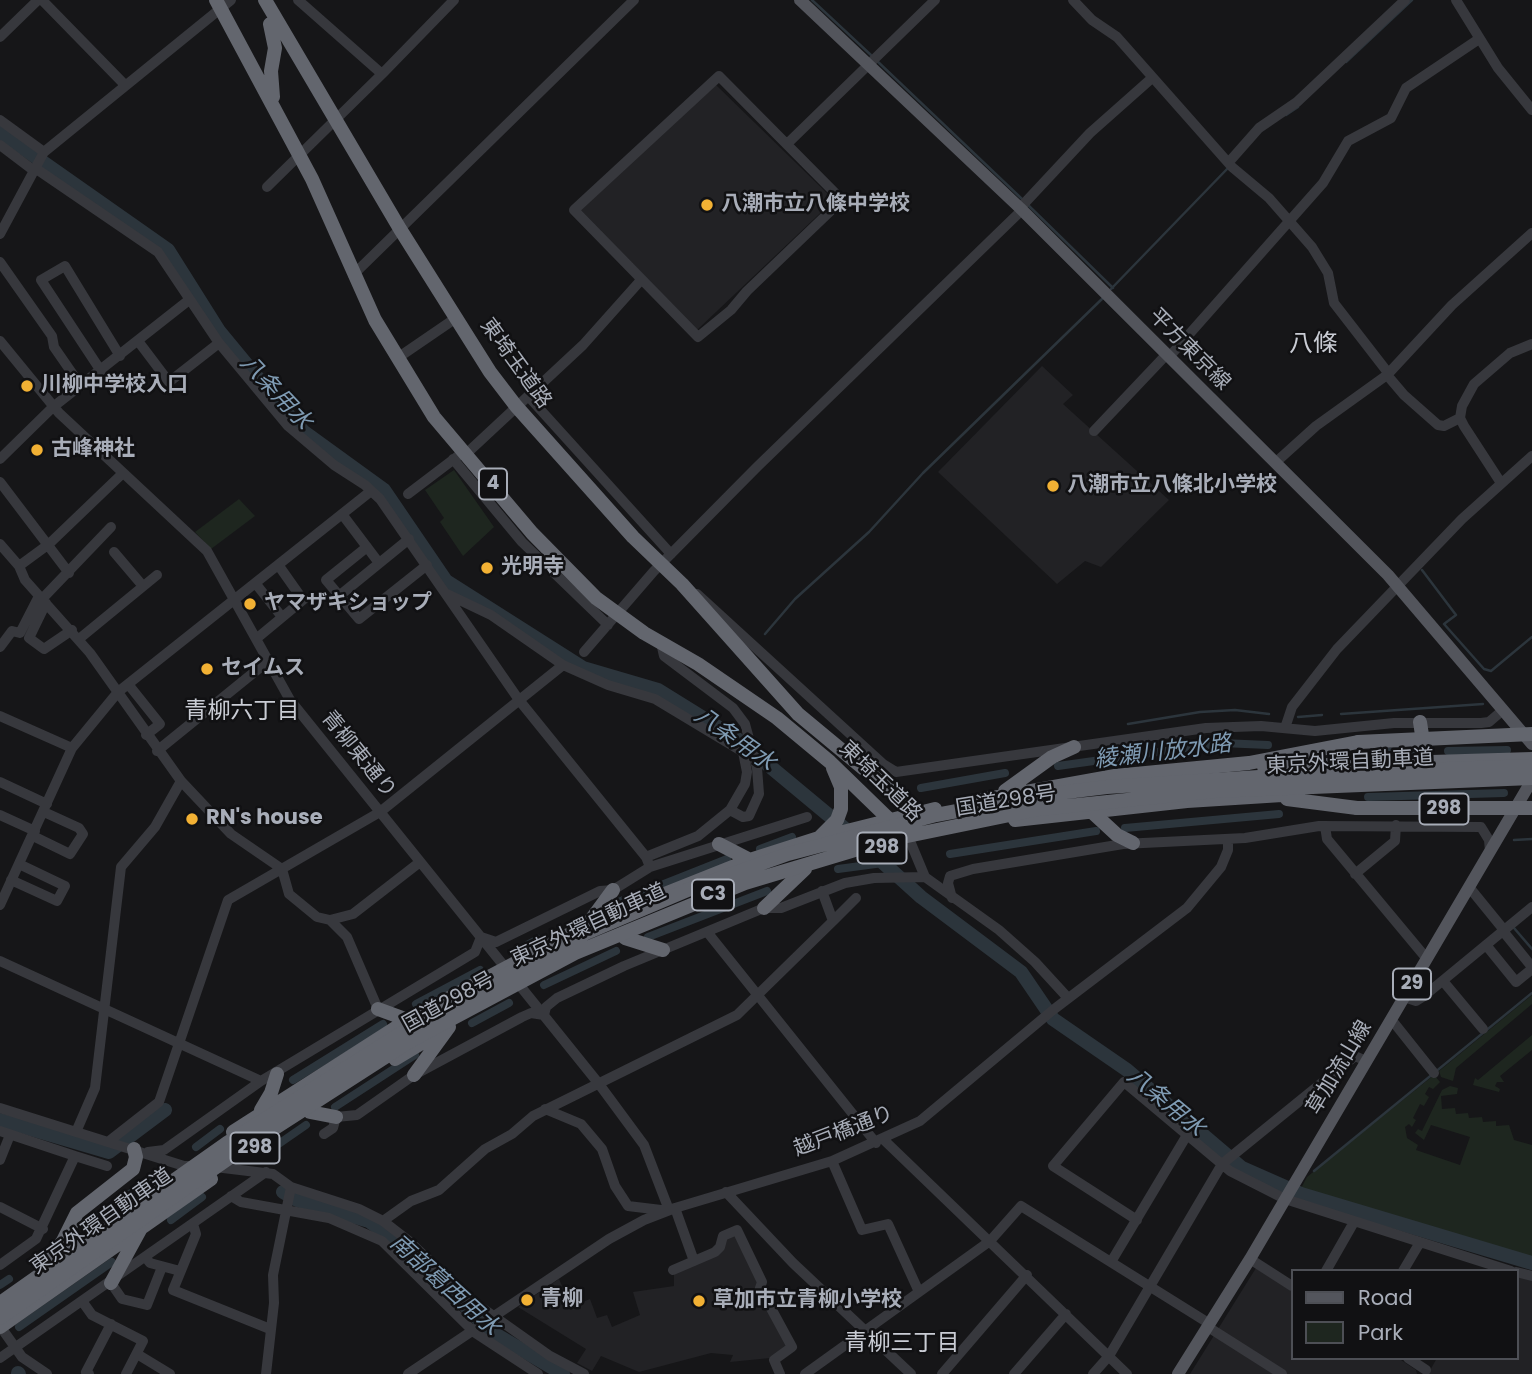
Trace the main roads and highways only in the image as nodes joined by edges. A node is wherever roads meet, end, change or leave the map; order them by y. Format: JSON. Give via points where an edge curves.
{"nodes":[{"id":1,"x":258,"y":0,"type":"edge"},
{"id":2,"x":265,"y":0,"type":"edge"},
{"id":3,"x":800,"y":0,"type":"edge"},
{"id":4,"x":221,"y":2,"type":"edge"},
{"id":5,"x":274,"y":106,"type":"junction"},
{"id":6,"x":1420,"y":722,"type":"road end"},
{"id":7,"x":1532,"y":734,"type":"edge"},
{"id":8,"x":1532,"y":744,"type":"edge"},
{"id":9,"x":1074,"y":747,"type":"road end"},
{"id":10,"x":1532,"y":759,"type":"edge"},
{"id":11,"x":1426,"y":761,"type":"junction"},
{"id":12,"x":830,"y":762,"type":"junction"},
{"id":13,"x":1532,"y":766,"type":"edge"},
{"id":14,"x":1193,"y":767,"type":"junction"},
{"id":15,"x":1531,"y":782,"type":"edge"},
{"id":16,"x":1265,"y":796,"type":"junction"},
{"id":17,"x":995,"y":797,"type":"junction"},
{"id":18,"x":1532,"y":808,"type":"edge"},
{"id":19,"x":1091,"y":811,"type":"junction"},
{"id":20,"x":912,"y":814,"type":"junction"},
{"id":21,"x":890,"y":819,"type":"junction"},
{"id":22,"x":819,"y":838,"type":"junction"},
{"id":23,"x":910,"y":841,"type":"junction"},
{"id":24,"x":1133,"y":843,"type":"road end"},
{"id":25,"x":719,"y":844,"type":"road end"},
{"id":26,"x":750,"y":860,"type":"junction"},
{"id":27,"x":806,"y":869,"type":"junction"},
{"id":28,"x":613,"y":890,"type":"road end"},
{"id":29,"x":764,"y":908,"type":"road end"},
{"id":30,"x":587,"y":925,"type":"junction"},
{"id":31,"x":625,"y":938,"type":"junction"},
{"id":32,"x":663,"y":950,"type":"road end"},
{"id":33,"x":378,"y":1009,"type":"road end"},
{"id":34,"x":408,"y":1020,"type":"junction"},
{"id":35,"x":449,"y":1027,"type":"junction"},
{"id":36,"x":276,"y":1074,"type":"road end"},
{"id":37,"x":414,"y":1075,"type":"road end"},
{"id":38,"x":310,"y":1112,"type":"junction"},
{"id":39,"x":255,"y":1116,"type":"junction"},
{"id":40,"x":336,"y":1117,"type":"road end"},
{"id":41,"x":137,"y":1149,"type":"road end"},
{"id":42,"x":141,"y":1229,"type":"junction"},
{"id":43,"x":46,"y":1265,"type":"junction"},
{"id":44,"x":111,"y":1283,"type":"road end"},
{"id":45,"x":0,"y":1295,"type":"edge"},
{"id":46,"x":0,"y":1303,"type":"edge"},
{"id":47,"x":0,"y":1318,"type":"edge"},
{"id":48,"x":0,"y":1326,"type":"edge"},
{"id":49,"x":1178,"y":1374,"type":"edge"}],
"edges":[{"from":1,"to":5,"type":"highway","number":"4","via":[[275,39],[270,82]]},
{"from":2,"to":20,"type":"highway","name":"東埼玉道路","via":[[400,229],[516,406],[633,537],[666,559],[682,584],[798,714]]},
{"from":3,"to":8,"type":"main road","name":"平方東京線","via":[[1021,209],[1398,585]]},
{"from":4,"to":5,"type":"highway","name":"東埼玉道路","number":"4"},
{"from":5,"to":12,"type":"highway","name":"東埼玉道路","number":"4","via":[[375,320],[417,394],[461,454],[612,620],[726,682]]},
{"from":6,"to":11,"type":"highway"},
{"from":7,"to":14,"type":"highway","name":"国道298号","number":"298","bridge":true,"via":[[1359,741],[1249,763]]},
{"from":9,"to":17,"type":"highway"},
{"from":10,"to":11,"type":"highway","name":"国道298号","number":"298"},
{"from":11,"to":14,"type":"highway","name":"国道298号","number":"298"},
{"from":12,"to":21,"type":"highway","name":"東埼玉道路","number":"4"},
{"from":12,"to":22,"type":"highway","via":[[843,799],[836,820]]},
{"from":13,"to":46,"type":"highway","name":"東京外環自動車道","number":"C3","bridge":true,"via":[[1107,787],[1042,795],[888,826],[776,858],[586,933],[435,1012],[238,1136]]},
{"from":14,"to":17,"type":"highway","name":"国道298号","number":"298"},
{"from":15,"to":16,"type":"highway","name":"国道298号","number":"298"},
{"from":15,"to":47,"type":"highway","name":"東京外環自動車道","number":"C3","bridge":true,"via":[[1229,790],[1039,809],[898,838],[745,883],[575,953],[410,1041],[239,1151]]},
{"from":15,"to":49,"type":"main road","name":"草加流山線","number":"29"},
{"from":16,"to":18,"type":"highway","name":"国道298号","number":"298","bridge":true,"via":[[1357,808]]},
{"from":16,"to":19,"type":"highway","name":"国道298号","number":"298"},
{"from":17,"to":20,"type":"highway","name":"国道298号","number":"298"},
{"from":19,"to":23,"type":"highway","name":"国道298号","number":"298","via":[[1006,821]]},
{"from":19,"to":24,"type":"highway"},
{"from":20,"to":21,"type":"highway","name":"国道298号","number":"298"},
{"from":20,"to":23,"type":"highway","name":"東埼玉道路"},
{"from":21,"to":22,"type":"highway","name":"国道298号","number":"298"},
{"from":21,"to":23,"type":"highway","name":"東埼玉道路","number":"4"},
{"from":22,"to":26,"type":"highway","name":"国道298号","number":"298"},
{"from":23,"to":27,"type":"highway","name":"国道298号","number":"298"},
{"from":25,"to":26,"type":"highway"},
{"from":26,"to":30,"type":"highway","name":"国道298号","number":"298"},
{"from":27,"to":29,"type":"highway"},
{"from":27,"to":31,"type":"highway","name":"国道298号","number":"298"},
{"from":28,"to":30,"type":"highway"},
{"from":30,"to":34,"type":"highway","name":"国道298号","number":"298"},
{"from":31,"to":32,"type":"highway"},
{"from":31,"to":35,"type":"highway","name":"国道298号","number":"298"},
{"from":33,"to":34,"type":"highway"},
{"from":34,"to":39,"type":"highway","name":"国道298号","number":"298"},
{"from":35,"to":37,"type":"highway"},
{"from":35,"to":38,"type":"highway","name":"国道298号","number":"298"},
{"from":36,"to":39,"type":"highway","via":[[267,1104]]},
{"from":38,"to":40,"type":"highway"},
{"from":38,"to":42,"type":"highway","name":"国道298号","number":"298"},
{"from":39,"to":43,"type":"highway","name":"国道298号","number":"298"},
{"from":41,"to":43,"type":"highway","via":[[133,1169],[77,1213]]},
{"from":42,"to":44,"type":"highway"},
{"from":42,"to":48,"type":"highway","name":"国道298号","number":"298"},
{"from":43,"to":45,"type":"highway","name":"国道298号","number":"298"}]}
